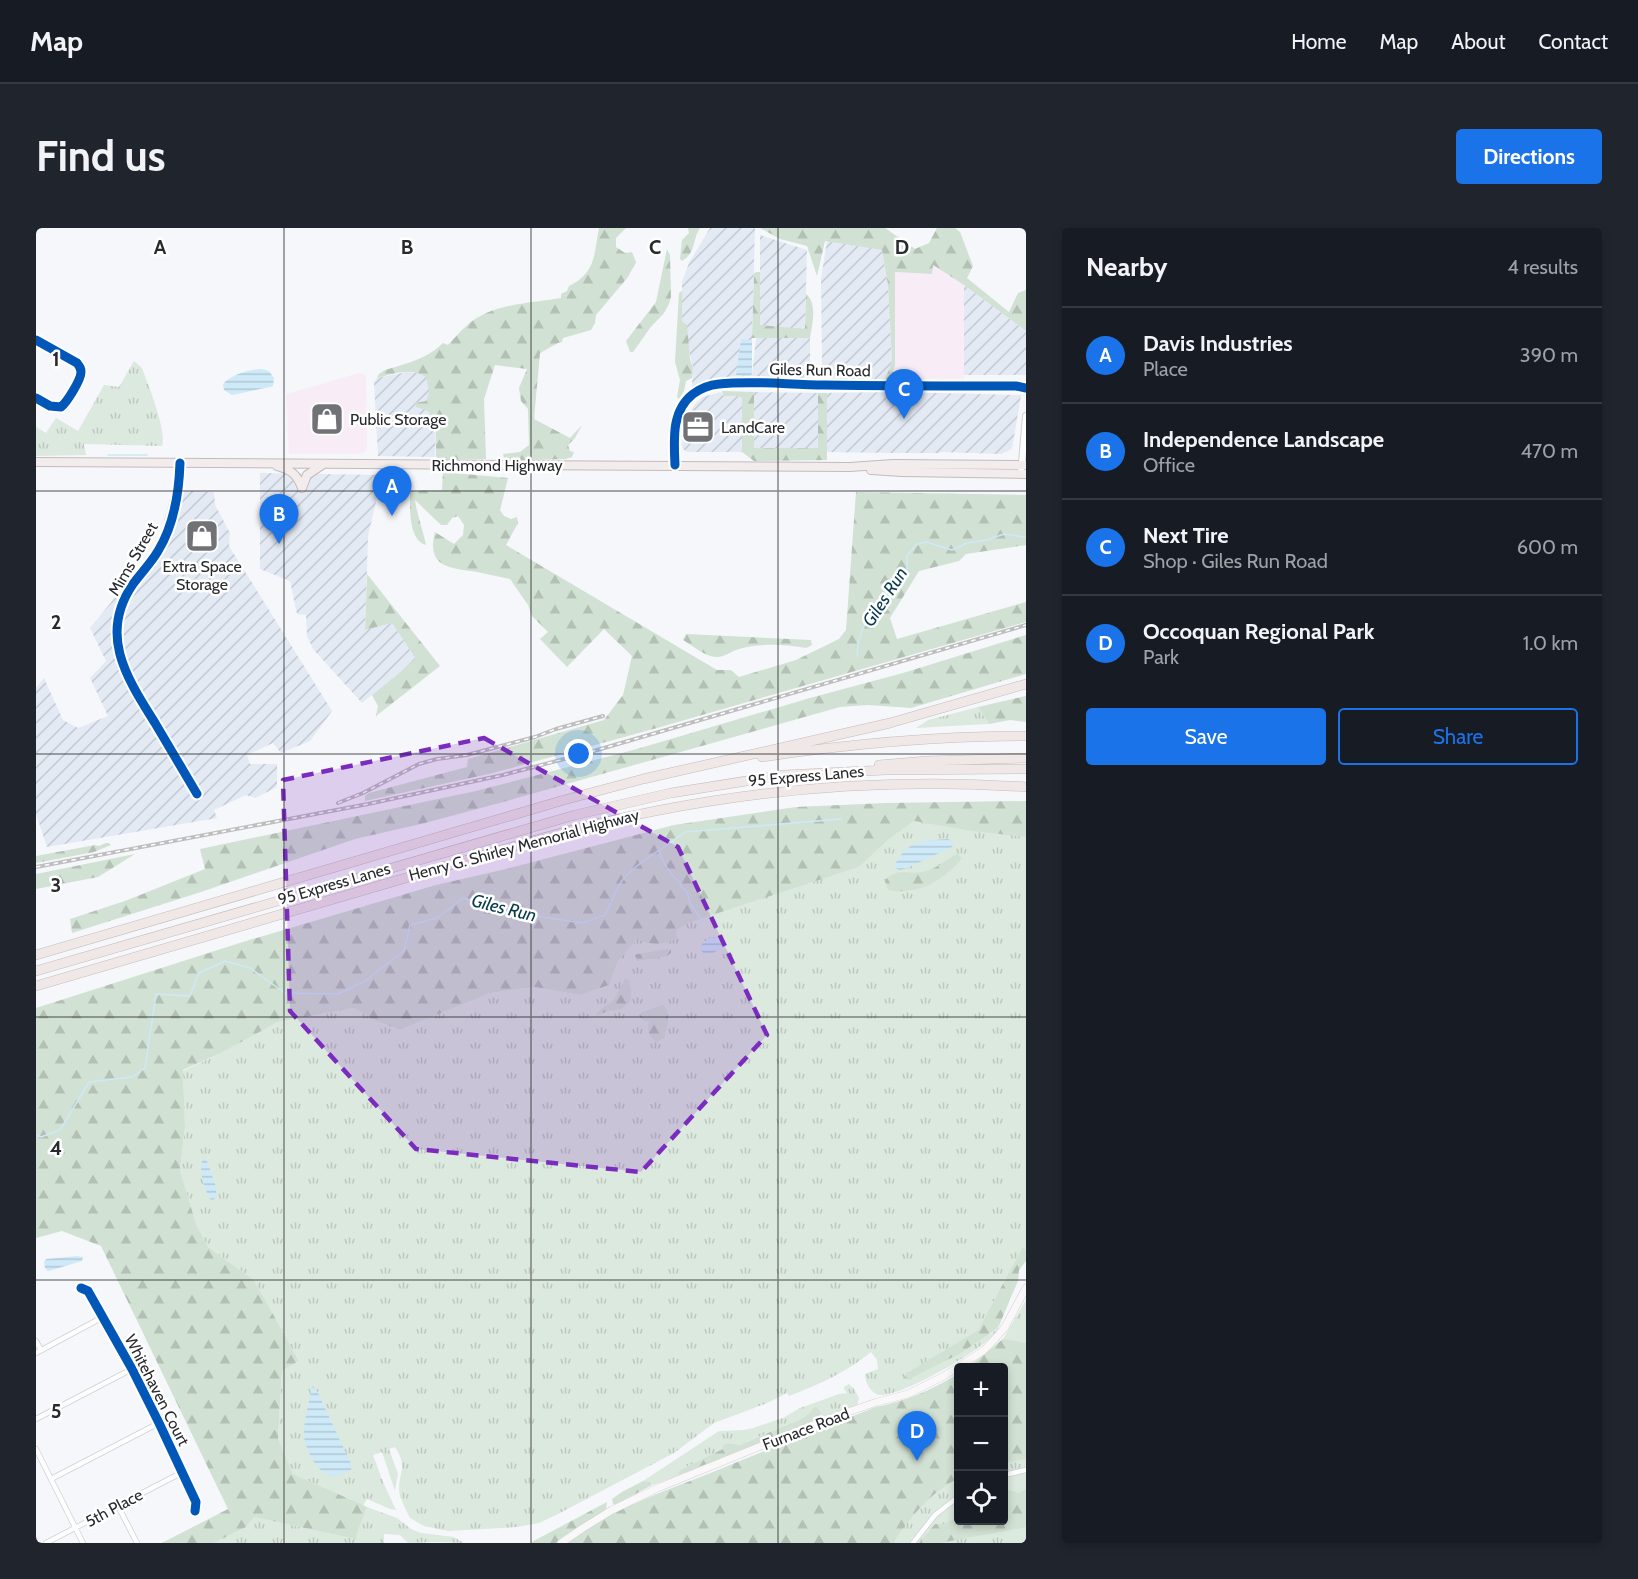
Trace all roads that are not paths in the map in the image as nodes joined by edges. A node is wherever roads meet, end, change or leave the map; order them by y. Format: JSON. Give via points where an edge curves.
{"nodes":[{"id":1,"x":36,"y":340,"type":"edge"},
{"id":2,"x":1026,"y":388,"type":"edge"},
{"id":3,"x":36,"y":398,"type":"edge"},
{"id":4,"x":1026,"y":416,"type":"edge"},
{"id":5,"x":36,"y":462,"type":"edge"},
{"id":6,"x":180,"y":463,"type":"junction"},
{"id":7,"x":268,"y":463,"type":"junction"},
{"id":8,"x":325,"y":464,"type":"junction"},
{"id":9,"x":675,"y":465,"type":"junction"},
{"id":10,"x":1024,"y":469,"type":"edge"},
{"id":11,"x":1026,"y":684,"type":"edge"},
{"id":12,"x":1026,"y":736,"type":"edge"},
{"id":13,"x":1026,"y":758,"type":"edge"},
{"id":14,"x":706,"y":766,"type":"junction"},
{"id":15,"x":1026,"y":770,"type":"edge"},
{"id":16,"x":836,"y":772,"type":"junction"},
{"id":17,"x":1026,"y":787,"type":"edge"},
{"id":18,"x":197,"y":794,"type":"dead end"},
{"id":19,"x":36,"y":955,"type":"edge"},
{"id":20,"x":36,"y":971,"type":"edge"},
{"id":21,"x":36,"y":986,"type":"edge"},
{"id":22,"x":81,"y":1288,"type":"dead end"},
{"id":23,"x":1026,"y":1288,"type":"edge"},
{"id":24,"x":103,"y":1317,"type":"junction"},
{"id":25,"x":36,"y":1341,"type":"edge"},
{"id":26,"x":39,"y":1351,"type":"edge"},
{"id":27,"x":132,"y":1370,"type":"junction"},
{"id":28,"x":36,"y":1419,"type":"edge"},
{"id":29,"x":159,"y":1423,"type":"junction"},
{"id":30,"x":36,"y":1449,"type":"edge"},
{"id":31,"x":1026,"y":1470,"type":"edge"},
{"id":32,"x":182,"y":1473,"type":"junction"},
{"id":33,"x":1008,"y":1474,"type":"edge"},
{"id":34,"x":51,"y":1479,"type":"junction"},
{"id":35,"x":954,"y":1500,"type":"edge"},
{"id":36,"x":118,"y":1506,"type":"junction"},
{"id":37,"x":195,"y":1511,"type":"dead end"},
{"id":38,"x":76,"y":1528,"type":"junction"},
{"id":39,"x":46,"y":1543,"type":"edge"},
{"id":40,"x":84,"y":1543,"type":"edge"},
{"id":41,"x":137,"y":1543,"type":"edge"},
{"id":42,"x":561,"y":1543,"type":"edge"},
{"id":43,"x":913,"y":1543,"type":"edge"}],
"edges":[{"from":1,"to":3,"type":"street","via":[[77,363],[81,374],[61,407]]},
{"from":2,"to":9,"type":"street","name":"Giles Run Road","via":[[713,384],[692,395],[679,412]]},
{"from":4,"to":10,"type":"street"},
{"from":5,"to":6,"type":"highway","name":"Richmond Highway"},
{"from":6,"to":7,"type":"highway","name":"Richmond Highway"},
{"from":6,"to":18,"type":"street","name":"Mims Street","via":[[167,533],[127,596],[118,638],[128,678]]},
{"from":7,"to":8,"type":"highway","name":"Richmond Highway"},
{"from":7,"to":8,"type":"highway","via":[[293,472],[302,488],[309,473]]},
{"from":8,"to":9,"type":"highway","name":"Richmond Highway"},
{"from":9,"to":10,"type":"highway","name":"Richmond Highway","via":[[850,467],[902,472]]},
{"from":11,"to":14,"type":"highway","via":[[890,723]]},
{"from":12,"to":14,"type":"highway","via":[[860,745]]},
{"from":13,"to":16,"type":"highway","via":[[927,760]]},
{"from":14,"to":19,"type":"highway","name":"Henry G. Shirley Memorial Highway","via":[[555,802]]},
{"from":15,"to":16,"type":"highway","name":"95 Express Lanes"},
{"from":16,"to":20,"type":"highway","name":"95 Express Lanes","via":[[717,785],[615,805]]},
{"from":17,"to":21,"type":"highway","name":"Henry G. Shirley Memorial Highway","via":[[916,783],[841,786],[665,808],[555,834]]},
{"from":22,"to":24,"type":"street","name":"Whitehaven Court","via":[[88,1291]]},
{"from":23,"to":42,"type":"main road","name":"Furnace Road","via":[[994,1340],[944,1376],[908,1394],[825,1420],[660,1487],[612,1510]]},
{"from":24,"to":26,"type":"street"},
{"from":24,"to":27,"type":"street","name":"Whitehaven Court"},
{"from":25,"to":26,"type":"street"},
{"from":27,"to":28,"type":"street"},
{"from":27,"to":29,"type":"street","name":"Whitehaven Court"},
{"from":29,"to":32,"type":"street","name":"Whitehaven Court"},
{"from":29,"to":34,"type":"street"},
{"from":30,"to":34,"type":"street"},
{"from":31,"to":33,"type":"street"},
{"from":32,"to":36,"type":"street","name":"5th Place"},
{"from":32,"to":37,"type":"street","name":"Whitehaven Court","via":[[196,1502]]},
{"from":34,"to":38,"type":"street"},
{"from":35,"to":43,"type":"street","via":[[935,1515]]},
{"from":36,"to":38,"type":"street","name":"5th Place"},
{"from":36,"to":41,"type":"street"},
{"from":38,"to":39,"type":"street","name":"5th Place"},
{"from":38,"to":40,"type":"street"}]}
